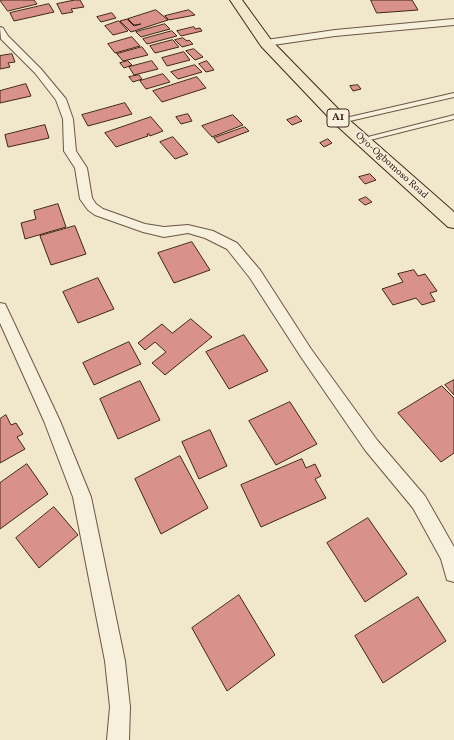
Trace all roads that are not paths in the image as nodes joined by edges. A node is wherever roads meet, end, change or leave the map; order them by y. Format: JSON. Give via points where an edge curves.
{"nodes":[{"id":1,"x":236,"y":0,"type":"edge"},
{"id":2,"x":454,"y":22,"type":"edge"},
{"id":3,"x":0,"y":30,"type":"edge"},
{"id":4,"x":266,"y":43,"type":"junction"},
{"id":5,"x":454,"y":96,"type":"edge"},
{"id":6,"x":454,"y":117,"type":"edge"},
{"id":7,"x":341,"y":121,"type":"junction"},
{"id":8,"x":362,"y":140,"type":"junction"},
{"id":9,"x":454,"y":222,"type":"edge"},
{"id":10,"x":0,"y":308,"type":"edge"},
{"id":11,"x":454,"y":573,"type":"edge"},
{"id":12,"x":118,"y":740,"type":"edge"}],
"edges":[{"from":1,"to":4,"type":"highway","name":"Oyo-Ogbomoso Road","number":"A1"},
{"from":2,"to":4,"type":"street","via":[[335,33]]},
{"from":3,"to":11,"type":"street","via":[[61,99],[68,119],[70,151],[81,168],[86,199],[92,207],[143,228],[164,232],[188,229],[209,234],[232,246],[255,274],[306,353],[371,445],[420,502],[449,556]]},
{"from":4,"to":7,"type":"highway","name":"Oyo-Ogbomoso Road","number":"A1"},
{"from":5,"to":7,"type":"lane"},
{"from":6,"to":8,"type":"lane"},
{"from":7,"to":8,"type":"highway","name":"Oyo-Ogbomoso Road","number":"A1"},
{"from":8,"to":9,"type":"highway","name":"Oyo-Ogbomoso Road","number":"A1"},
{"from":10,"to":12,"type":"street","via":[[52,421],[82,497],[115,661],[120,707]]}]}
